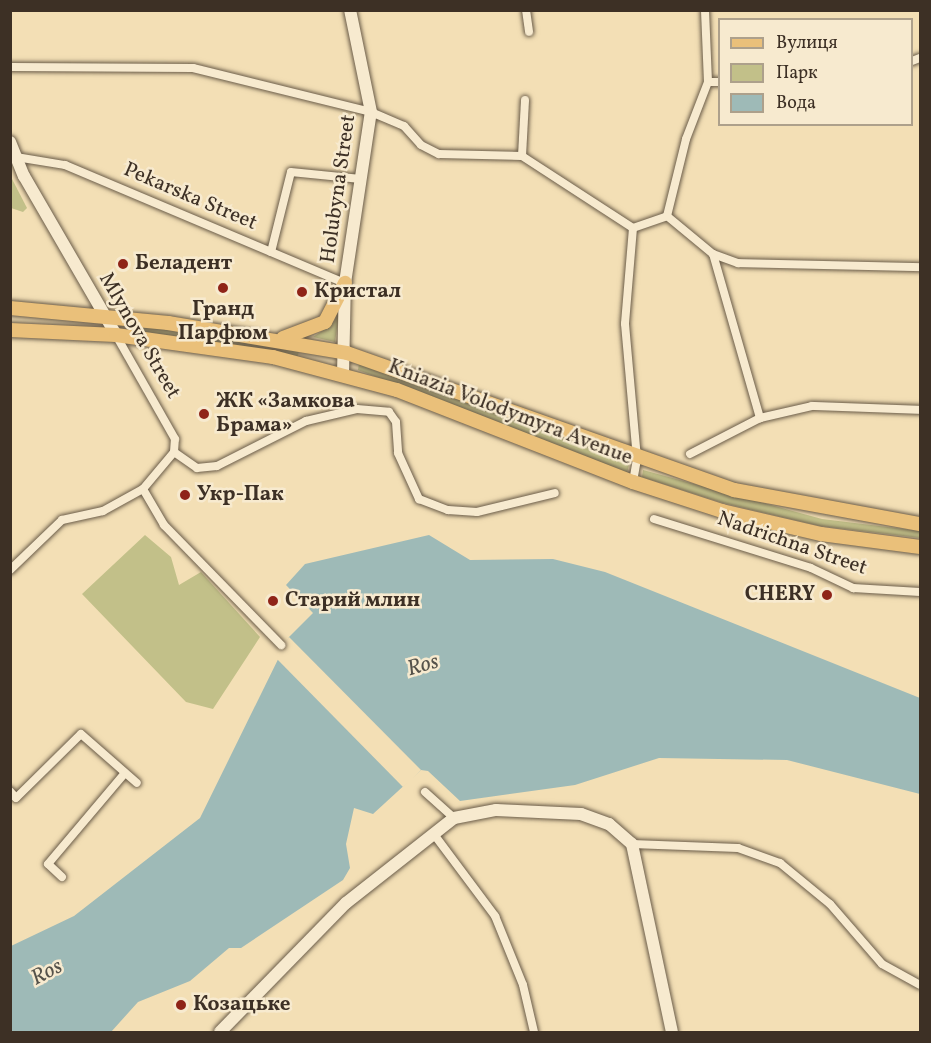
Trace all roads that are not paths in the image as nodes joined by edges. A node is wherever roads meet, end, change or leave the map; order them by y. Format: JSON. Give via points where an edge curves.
{"nodes":[{"id":1,"x":350,"y":10,"type":"edge"},
{"id":2,"x":526,"y":10,"type":"edge"},
{"id":3,"x":705,"y":10,"type":"edge"},
{"id":4,"x":529,"y":32,"type":"dead end"},
{"id":5,"x":10,"y":67,"type":"edge"},
{"id":6,"x":708,"y":82,"type":"junction"},
{"id":7,"x":718,"y":82,"type":"edge"},
{"id":8,"x":525,"y":100,"type":"dead end"},
{"id":9,"x":371,"y":112,"type":"junction"},
{"id":10,"x":10,"y":142,"type":"edge"},
{"id":11,"x":522,"y":156,"type":"junction"},
{"id":12,"x":16,"y":157,"type":"junction"},
{"id":13,"x":361,"y":179,"type":"junction"},
{"id":14,"x":667,"y":216,"type":"junction"},
{"id":15,"x":633,"y":228,"type":"junction"},
{"id":16,"x":271,"y":252,"type":"junction"},
{"id":17,"x":713,"y":254,"type":"junction"},
{"id":18,"x":921,"y":267,"type":"edge"},
{"id":19,"x":345,"y":283,"type":"junction"},
{"id":20,"x":10,"y":308,"type":"edge"},
{"id":21,"x":104,"y":315,"type":"junction"},
{"id":22,"x":10,"y":330,"type":"edge"},
{"id":23,"x":116,"y":335,"type":"junction"},
{"id":24,"x":275,"y":339,"type":"junction"},
{"id":25,"x":347,"y":353,"type":"junction"},
{"id":26,"x":343,"y":375,"type":"junction"},
{"id":27,"x":921,"y":410,"type":"edge"},
{"id":28,"x":760,"y":418,"type":"junction"},
{"id":29,"x":174,"y":452,"type":"junction"},
{"id":30,"x":690,"y":454,"type":"dead end"},
{"id":31,"x":637,"y":459,"type":"junction"},
{"id":32,"x":633,"y":482,"type":"junction"},
{"id":33,"x":143,"y":489,"type":"junction"},
{"id":34,"x":555,"y":493,"type":"dead end"},
{"id":35,"x":654,"y":519,"type":"dead end"},
{"id":36,"x":921,"y":524,"type":"edge"},
{"id":37,"x":921,"y":546,"type":"edge"},
{"id":38,"x":10,"y":570,"type":"edge"},
{"id":39,"x":921,"y":592,"type":"edge"},
{"id":40,"x":281,"y":645,"type":"dead end"},
{"id":41,"x":125,"y":773,"type":"junction"},
{"id":42,"x":137,"y":783,"type":"dead end"},
{"id":43,"x":10,"y":791,"type":"edge"},
{"id":44,"x":425,"y":792,"type":"dead end"},
{"id":45,"x":454,"y":818,"type":"junction"},
{"id":46,"x":433,"y":833,"type":"junction"},
{"id":47,"x":632,"y":844,"type":"junction"},
{"id":48,"x":62,"y":877,"type":"dead end"},
{"id":49,"x":921,"y":985,"type":"edge"},
{"id":50,"x":220,"y":1032,"type":"edge"},
{"id":51,"x":534,"y":1032,"type":"edge"},
{"id":52,"x":672,"y":1032,"type":"edge"}],
"edges":[{"from":1,"to":9,"type":"street","name":"Holubyna Street"},
{"from":2,"to":4,"type":"street"},
{"from":3,"to":6,"type":"street"},
{"from":5,"to":9,"type":"street","via":[[193,68]]},
{"from":6,"to":7,"type":"street"},
{"from":6,"to":14,"type":"street","via":[[686,138]]},
{"from":8,"to":11,"type":"street"},
{"from":9,"to":11,"type":"street","via":[[404,126],[421,145],[439,154]]},
{"from":9,"to":13,"type":"street","name":"Holubyna Street"},
{"from":10,"to":12,"type":"street","name":"Mlynova Street"},
{"from":11,"to":15,"type":"street"},
{"from":12,"to":16,"type":"street","name":"Pekarska Street","via":[[66,165]]},
{"from":12,"to":21,"type":"street","name":"Mlynova Street"},
{"from":13,"to":16,"type":"street","via":[[291,172]]},
{"from":13,"to":19,"type":"street","name":"Holubyna Street"},
{"from":14,"to":15,"type":"street"},
{"from":14,"to":17,"type":"street"},
{"from":15,"to":31,"type":"street","via":[[625,324]]},
{"from":16,"to":19,"type":"street","name":"Pekarska Street"},
{"from":17,"to":18,"type":"street","via":[[738,262]]},
{"from":17,"to":28,"type":"street"},
{"from":19,"to":24,"type":"main road","via":[[325,322]]},
{"from":19,"to":25,"type":"street","name":"Holubyna Street"},
{"from":20,"to":21,"type":"main road","name":"Kniazia Volodymyra Avenue"},
{"from":21,"to":23,"type":"street","name":"Mlynova Street"},
{"from":21,"to":24,"type":"main road","name":"Kniazia Volodymyra Avenue"},
{"from":22,"to":23,"type":"main road","name":"Kniazia Volodymyra Avenue"},
{"from":23,"to":26,"type":"main road","name":"Kniazia Volodymyra Avenue","via":[[273,357]]},
{"from":23,"to":29,"type":"street","name":"Mlynova Street","via":[[175,439]]},
{"from":24,"to":25,"type":"main road","name":"Kniazia Volodymyra Avenue"},
{"from":25,"to":26,"type":"street","name":"Holubyna Street"},
{"from":25,"to":31,"type":"main road","name":"Kniazia Volodymyra Avenue","via":[[441,382]]},
{"from":26,"to":32,"type":"main road","name":"Kniazia Volodymyra Avenue","via":[[495,425]]},
{"from":27,"to":28,"type":"street","via":[[812,406]]},
{"from":28,"to":30,"type":"street"},
{"from":29,"to":33,"type":"street"},
{"from":29,"to":34,"type":"street","via":[[197,468],[217,466],[306,422],[357,409],[389,412],[396,422],[398,453],[419,500],[448,510],[477,512]]},
{"from":31,"to":32,"type":"street"},
{"from":31,"to":36,"type":"main road","name":"Kniazia Volodymyra Avenue","via":[[734,490]]},
{"from":32,"to":37,"type":"main road","name":"Kniazia Volodymyra Avenue","via":[[821,534]]},
{"from":33,"to":38,"type":"street","via":[[103,511],[62,520]]},
{"from":33,"to":40,"type":"street","via":[[171,534]]},
{"from":35,"to":39,"type":"street","name":"Nadrichna Street","via":[[811,568],[853,588]]},
{"from":41,"to":42,"type":"street"},
{"from":41,"to":43,"type":"street","via":[[81,734],[16,798]]},
{"from":41,"to":48,"type":"street","via":[[48,864]]},
{"from":44,"to":45,"type":"street"},
{"from":45,"to":46,"type":"street"},
{"from":45,"to":47,"type":"street","via":[[496,810],[581,814],[609,824]]},
{"from":46,"to":50,"type":"street","via":[[346,903]]},
{"from":46,"to":51,"type":"street","via":[[495,916],[523,985]]},
{"from":47,"to":49,"type":"street","via":[[738,848],[780,863],[830,904],[882,964]]},
{"from":47,"to":52,"type":"street"}]}
